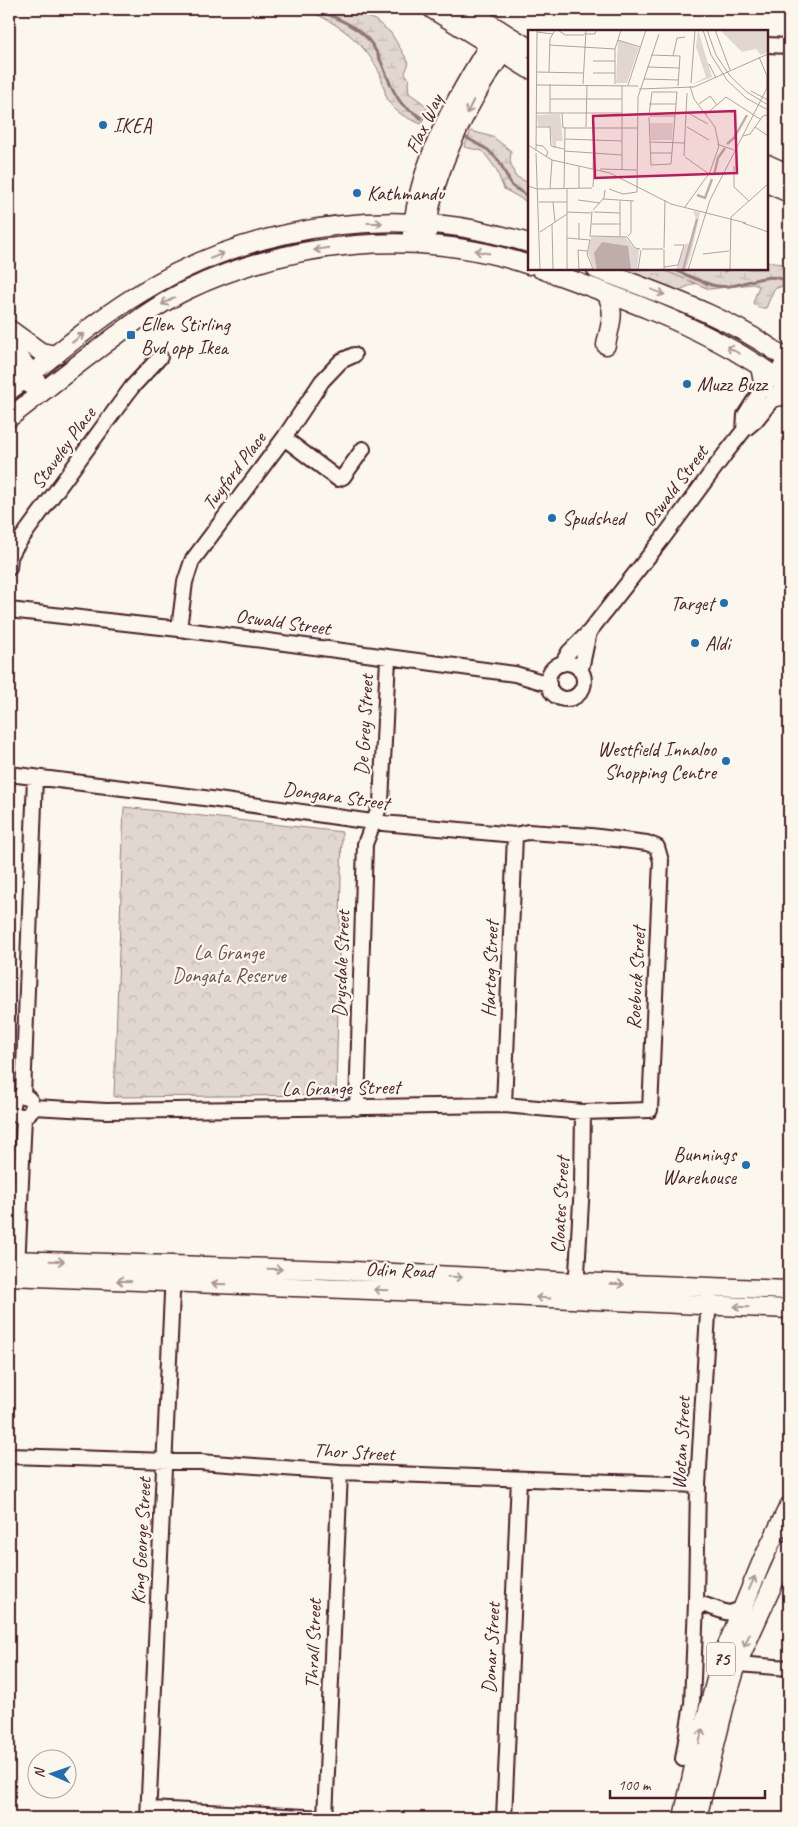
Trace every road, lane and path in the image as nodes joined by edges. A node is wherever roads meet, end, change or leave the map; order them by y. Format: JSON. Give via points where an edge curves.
{"nodes":[{"id":1,"x":432,"y":9,"type":"edge"},
{"id":2,"x":466,"y":9,"type":"edge"},
{"id":3,"x":505,"y":34,"type":"junction"},
{"id":4,"x":768,"y":45,"type":"edge"},
{"id":5,"x":789,"y":46,"type":"edge"},
{"id":6,"x":528,"y":47,"type":"edge"},
{"id":7,"x":496,"y":49,"type":"junction"},
{"id":8,"x":528,"y":68,"type":"edge"},
{"id":9,"x":768,"y":164,"type":"edge"},
{"id":10,"x":789,"y":174,"type":"edge"},
{"id":11,"x":768,"y":183,"type":"edge"},
{"id":12,"x":789,"y":192,"type":"edge"},
{"id":13,"x":420,"y":223,"type":"junction"},
{"id":14,"x":528,"y":243,"type":"edge"},
{"id":15,"x":419,"y":245,"type":"junction"},
{"id":16,"x":528,"y":265,"type":"edge"},
{"id":17,"x":544,"y":270,"type":"edge"},
{"id":18,"x":599,"y":270,"type":"edge"},
{"id":19,"x":605,"y":292,"type":"junction"},
{"id":20,"x":9,"y":329,"type":"edge"},
{"id":21,"x":9,"y":339,"type":"edge"},
{"id":22,"x":606,"y":345,"type":"dead end"},
{"id":23,"x":56,"y":355,"type":"junction"},
{"id":24,"x":354,"y":355,"type":"dead end"},
{"id":25,"x":160,"y":357,"type":"dead end"},
{"id":26,"x":788,"y":358,"type":"edge"},
{"id":27,"x":9,"y":359,"type":"edge"},
{"id":28,"x":29,"y":377,"type":"junction"},
{"id":29,"x":778,"y":384,"type":"edge"},
{"id":30,"x":9,"y":391,"type":"edge"},
{"id":31,"x":41,"y":393,"type":"junction"},
{"id":32,"x":9,"y":418,"type":"edge"},
{"id":33,"x":284,"y":438,"type":"junction"},
{"id":34,"x":362,"y":449,"type":"dead end"},
{"id":35,"x":9,"y":568,"type":"edge"},
{"id":36,"x":9,"y":610,"type":"edge"},
{"id":37,"x":179,"y":629,"type":"junction"},
{"id":38,"x":589,"y":632,"type":"junction"},
{"id":39,"x":388,"y":658,"type":"junction"},
{"id":40,"x":581,"y":669,"type":"junction"},
{"id":41,"x":554,"y":673,"type":"junction"},
{"id":42,"x":9,"y":774,"type":"edge"},
{"id":43,"x":35,"y":777,"type":"junction"},
{"id":44,"x":372,"y":822,"type":"junction"},
{"id":45,"x":515,"y":835,"type":"junction"},
{"id":46,"x":657,"y":847,"type":"joint"},
{"id":47,"x":23,"y":1096,"type":"junction"},
{"id":48,"x":504,"y":1105,"type":"junction"},
{"id":49,"x":10,"y":1107,"type":"edge"},
{"id":50,"x":357,"y":1108,"type":"junction"},
{"id":51,"x":650,"y":1110,"type":"joint"},
{"id":52,"x":28,"y":1112,"type":"junction"},
{"id":53,"x":583,"y":1112,"type":"junction"},
{"id":54,"x":13,"y":1268,"type":"edge"},
{"id":55,"x":173,"y":1274,"type":"junction"},
{"id":56,"x":710,"y":1287,"type":"junction"},
{"id":57,"x":787,"y":1289,"type":"edge"},
{"id":58,"x":576,"y":1291,"type":"junction"},
{"id":59,"x":709,"y":1306,"type":"junction"},
{"id":60,"x":789,"y":1309,"type":"edge"},
{"id":61,"x":9,"y":1456,"type":"edge"},
{"id":62,"x":166,"y":1461,"type":"junction"},
{"id":63,"x":340,"y":1472,"type":"junction"},
{"id":64,"x":519,"y":1480,"type":"junction"},
{"id":65,"x":698,"y":1485,"type":"junction"},
{"id":66,"x":789,"y":1506,"type":"edge"},
{"id":67,"x":789,"y":1548,"type":"edge"},
{"id":68,"x":696,"y":1602,"type":"junction"},
{"id":69,"x":741,"y":1609,"type":"junction"},
{"id":70,"x":729,"y":1662,"type":"junction"},
{"id":71,"x":789,"y":1668,"type":"edge"},
{"id":72,"x":684,"y":1759,"type":"dead end"},
{"id":73,"x":148,"y":1814,"type":"edge"},
{"id":74,"x":325,"y":1818,"type":"edge"},
{"id":75,"x":504,"y":1818,"type":"edge"},
{"id":76,"x":683,"y":1818,"type":"edge"},
{"id":77,"x":697,"y":1818,"type":"edge"}],
"edges":[{"from":1,"to":7,"type":"main road"},
{"from":2,"to":3,"type":"main road"},
{"from":3,"to":6,"type":"main road"},
{"from":3,"to":7,"type":"main road","name":"Flax Way"},
{"from":4,"to":5,"type":"street"},
{"from":7,"to":8,"type":"main road"},
{"from":7,"to":13,"type":"main road","name":"Flax Way"},
{"from":9,"to":10,"type":"main road"},
{"from":11,"to":12,"type":"main road"},
{"from":13,"to":14,"type":"main road","via":[[458,226]]},
{"from":13,"to":15,"type":"main road","name":"Flax Way"},
{"from":23,"to":13,"type":"main road","one_way":true,"via":[[143,291],[191,266],[257,241],[312,229],[364,223]]},
{"from":16,"to":15,"type":"main road","one_way":true,"via":[[476,251]]},
{"from":15,"to":31,"type":"main road","one_way":true,"via":[[340,246],[243,267],[186,290],[147,313]]},
{"from":17,"to":19,"type":"main road"},
{"from":18,"to":26,"type":"main road","one_way":true,"via":[[714,316]]},
{"from":19,"to":22,"type":"main road","via":[[613,312]]},
{"from":29,"to":19,"type":"main road","one_way":true,"via":[[702,332]]},
{"from":20,"to":23,"type":"main road","via":[[41,352]]},
{"from":21,"to":28,"type":"street"},
{"from":23,"to":28,"type":"main road"},
{"from":24,"to":33,"type":"street","name":"Twyford Place","via":[[341,361],[322,381]]},
{"from":25,"to":35,"type":"street","name":"Staveley Place","via":[[132,387],[16,546]]},
{"from":26,"to":29,"type":"street","name":"Oswald Street"},
{"from":27,"to":28,"type":"street"},
{"from":28,"to":30,"type":"main road"},
{"from":28,"to":31,"type":"street"},
{"from":29,"to":38,"type":"street","name":"Oswald Street","via":[[745,415],[744,430]]},
{"from":31,"to":32,"type":"main road"},
{"from":33,"to":34,"type":"street","via":[[338,479],[343,477]]},
{"from":33,"to":37,"type":"street","name":"Twyford Place","via":[[192,561],[185,582]]},
{"from":36,"to":37,"type":"street","name":"Oswald Street"},
{"from":37,"to":39,"type":"street","name":"Oswald Street"},
{"from":38,"to":40,"type":"street","name":"Oswald Street"},
{"from":38,"to":41,"type":"street"},
{"from":39,"to":41,"type":"street","name":"Oswald Street","via":[[515,674]]},
{"from":39,"to":44,"type":"street","name":"De Grey Street","via":[[381,803]]},
{"from":40,"to":41,"type":"street","via":[[570,663]]},
{"from":40,"to":41,"type":"street","via":[[584,685],[572,698],[555,694]]},
{"from":42,"to":43,"type":"street","name":"Dongara Street"},
{"from":43,"to":44,"type":"street","name":"Dongara Street"},
{"from":43,"to":47,"type":"street"},
{"from":44,"to":45,"type":"street","name":"Dongara Street"},
{"from":44,"to":50,"type":"street","name":"Drysdale Street","via":[[365,844]]},
{"from":45,"to":46,"type":"street","name":"Dongara Street","via":[[528,832],[591,836]]},
{"from":45,"to":48,"type":"street","name":"Hartog Street"},
{"from":46,"to":51,"type":"street","name":"Roebuck Street","via":[[661,860]]},
{"from":47,"to":49,"type":"street","via":[[15,1098]]},
{"from":47,"to":52,"type":"street","via":[[30,1100]]},
{"from":48,"to":50,"type":"street","name":"La Grange Street"},
{"from":48,"to":53,"type":"street","name":"La Grange Street"},
{"from":49,"to":52,"type":"street","via":[[16,1115]]},
{"from":50,"to":52,"type":"street","name":"La Grange Street"},
{"from":51,"to":53,"type":"street","name":"La Grange Street"},
{"from":52,"to":54,"type":"street"},
{"from":53,"to":58,"type":"street","name":"Cloates Street"},
{"from":54,"to":55,"type":"main road","name":"Odin Road"},
{"from":55,"to":58,"type":"main road","name":"Odin Road","via":[[333,1270]]},
{"from":55,"to":62,"type":"street","name":"King George Street"},
{"from":56,"to":57,"type":"main road","name":"Odin Road"},
{"from":58,"to":56,"type":"main road","name":"Odin Road","one_way":true},
{"from":56,"to":59,"type":"street","name":"Wotan Street"},
{"from":58,"to":59,"type":"main road","name":"Odin Road"},
{"from":60,"to":59,"type":"main road","name":"Odin Road","one_way":true},
{"from":59,"to":65,"type":"street","name":"Wotan Street"},
{"from":61,"to":62,"type":"street","name":"Thor Street"},
{"from":62,"to":63,"type":"street","name":"Thor Street"},
{"from":62,"to":73,"type":"street","name":"King George Street"},
{"from":63,"to":64,"type":"street","name":"Thor Street"},
{"from":63,"to":74,"type":"street","name":"Thrall Street"},
{"from":64,"to":65,"type":"street","name":"Thor Street"},
{"from":64,"to":75,"type":"street","name":"Donar Street"},
{"from":65,"to":68,"type":"street","name":"Wotan Street"},
{"from":69,"to":66,"type":"main road","number":"75","one_way":true},
{"from":67,"to":70,"type":"main road","number":"75","one_way":true,"via":[[745,1643]]},
{"from":68,"to":69,"type":"street","via":[[725,1612]]},
{"from":68,"to":72,"type":"street","name":"Wotan Street","via":[[692,1704]]},
{"from":69,"to":70,"type":"main road","number":"75"},
{"from":70,"to":71,"type":"street"},
{"from":76,"to":70,"type":"main road","number":"75","one_way":true,"via":[[696,1757]]},
{"from":70,"to":77,"type":"main road","number":"75","via":[[726,1700]]},
{"from":73,"to":74,"type":"street"}]}
